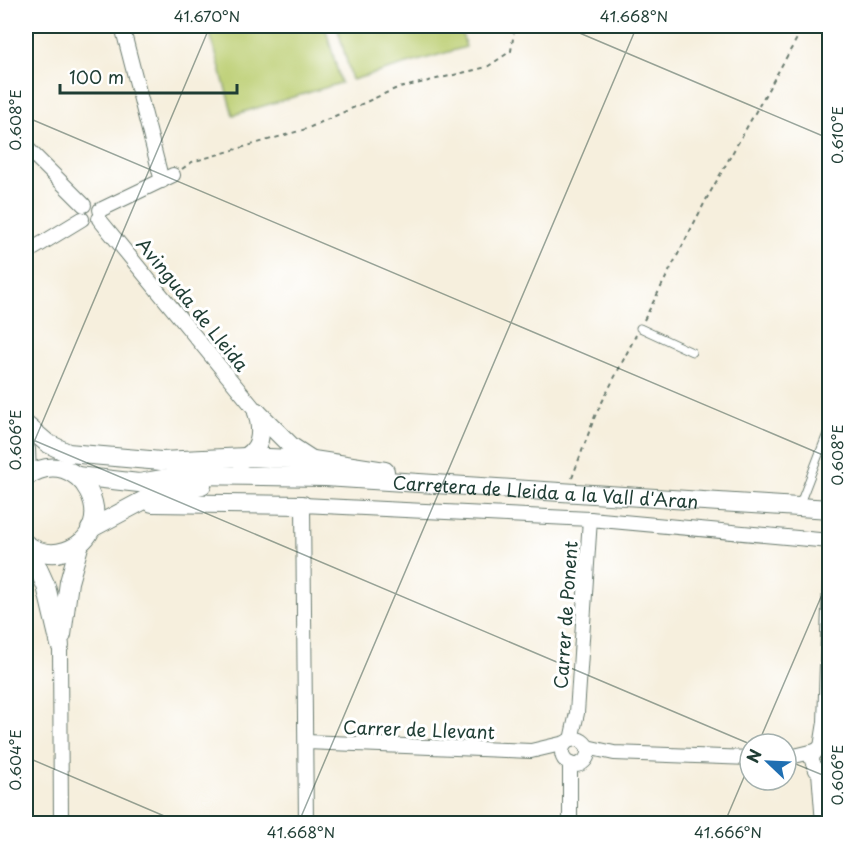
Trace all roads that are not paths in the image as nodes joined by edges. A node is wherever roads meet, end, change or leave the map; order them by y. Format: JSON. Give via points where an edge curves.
{"nodes":[{"id":1,"x":122,"y":26,"type":"edge"},
{"id":2,"x":26,"y":147,"type":"edge"},
{"id":3,"x":83,"y":212,"type":"junction"},
{"id":4,"x":99,"y":214,"type":"junction"},
{"id":5,"x":26,"y":253,"type":"edge"},
{"id":6,"x":640,"y":328,"type":"road end"},
{"id":7,"x":692,"y":352,"type":"dead end"},
{"id":8,"x":257,"y":412,"type":"junction"},
{"id":9,"x":26,"y":424,"type":"edge"},
{"id":10,"x":828,"y":431,"type":"edge"},
{"id":11,"x":26,"y":434,"type":"edge"},
{"id":12,"x":26,"y":449,"type":"edge"},
{"id":13,"x":246,"y":457,"type":"junction"},
{"id":14,"x":313,"y":460,"type":"junction"},
{"id":15,"x":57,"y":468,"type":"junction"},
{"id":16,"x":187,"y":475,"type":"junction"},
{"id":17,"x":77,"y":476,"type":"junction"},
{"id":18,"x":259,"y":476,"type":"junction"},
{"id":19,"x":26,"y":477,"type":"edge"},
{"id":20,"x":465,"y":486,"type":"junction"},
{"id":21,"x":139,"y":502,"type":"junction"},
{"id":22,"x":303,"y":505,"type":"junction"},
{"id":23,"x":799,"y":506,"type":"junction"},
{"id":24,"x":830,"y":509,"type":"edge"},
{"id":25,"x":590,"y":519,"type":"junction"},
{"id":26,"x":85,"y":536,"type":"junction"},
{"id":27,"x":830,"y":541,"type":"edge"},
{"id":28,"x":27,"y":545,"type":"edge"},
{"id":29,"x":830,"y":579,"type":"edge"},
{"id":30,"x":60,"y":645,"type":"junction"},
{"id":31,"x":827,"y":727,"type":"edge"},
{"id":32,"x":306,"y":742,"type":"junction"},
{"id":33,"x":822,"y":749,"type":"edge"},
{"id":34,"x":575,"y":753,"type":"junction"},
{"id":35,"x":798,"y":756,"type":"edge"},
{"id":36,"x":738,"y":758,"type":"edge"},
{"id":37,"x":798,"y":764,"type":"edge"},
{"id":38,"x":825,"y":774,"type":"edge"},
{"id":39,"x":61,"y":824,"type":"edge"},
{"id":40,"x":306,"y":824,"type":"edge"},
{"id":41,"x":570,"y":824,"type":"edge"},
{"id":42,"x":823,"y":824,"type":"edge"}],
"edges":[{"from":1,"to":4,"type":"street","via":[[167,178]]},
{"from":2,"to":3,"type":"street"},
{"from":3,"to":4,"type":"street","via":[[93,203]]},
{"from":3,"to":5,"type":"street"},
{"from":4,"to":8,"type":"street","name":"Avinguda de Lleida"},
{"from":6,"to":7,"type":"lane"},
{"from":8,"to":13,"type":"main road","via":[[261,436]]},
{"from":8,"to":14,"type":"main road","via":[[292,447]]},
{"from":9,"to":13,"type":"main road","via":[[47,443],[68,453],[161,461]]},
{"from":10,"to":23,"type":"lane"},
{"from":11,"to":15,"type":"main road"},
{"from":12,"to":19,"type":"main road"},
{"from":13,"to":14,"type":"main road"},
{"from":13,"to":16,"type":"main road"},
{"from":14,"to":20,"type":"main road"},
{"from":15,"to":17,"type":"main road"},
{"from":15,"to":19,"type":"main road"},
{"from":16,"to":17,"type":"main road","via":[[139,483]]},
{"from":16,"to":18,"type":"main road"},
{"from":17,"to":26,"type":"main road","via":[[93,500],[94,518]]},
{"from":18,"to":20,"type":"main road","name":"Carretera de Lleida a la Vall d'Aran"},
{"from":18,"to":21,"type":"main road","via":[[193,486]]},
{"from":20,"to":23,"type":"main road","name":"Carretera de Lleida a la Vall d'Aran"},
{"from":21,"to":22,"type":"main road"},
{"from":21,"to":26,"type":"main road"},
{"from":22,"to":25,"type":"street"},
{"from":22,"to":32,"type":"street"},
{"from":23,"to":24,"type":"main road","name":"Carretera de Lleida a la Vall d'Aran"},
{"from":25,"to":27,"type":"street"},
{"from":25,"to":34,"type":"street","name":"Carrer de Ponent"},
{"from":26,"to":28,"type":"main road","via":[[68,550],[54,553],[40,552]]},
{"from":26,"to":30,"type":"main road","via":[[69,582]]},
{"from":28,"to":30,"type":"main road","via":[[46,586]]},
{"from":29,"to":31,"type":"street"},
{"from":30,"to":39,"type":"street"},
{"from":31,"to":33,"type":"street"},
{"from":32,"to":34,"type":"street","name":"Carrer de Llevant"},
{"from":32,"to":40,"type":"street"},
{"from":33,"to":35,"type":"street"},
{"from":33,"to":38,"type":"street","via":[[811,758]]},
{"from":34,"to":36,"type":"street","name":"Carrer de Llevant"},
{"from":34,"to":41,"type":"street","name":"Carrer de Ponent"},
{"from":37,"to":38,"type":"street"},
{"from":38,"to":42,"type":"street","via":[[819,787]]}]}
